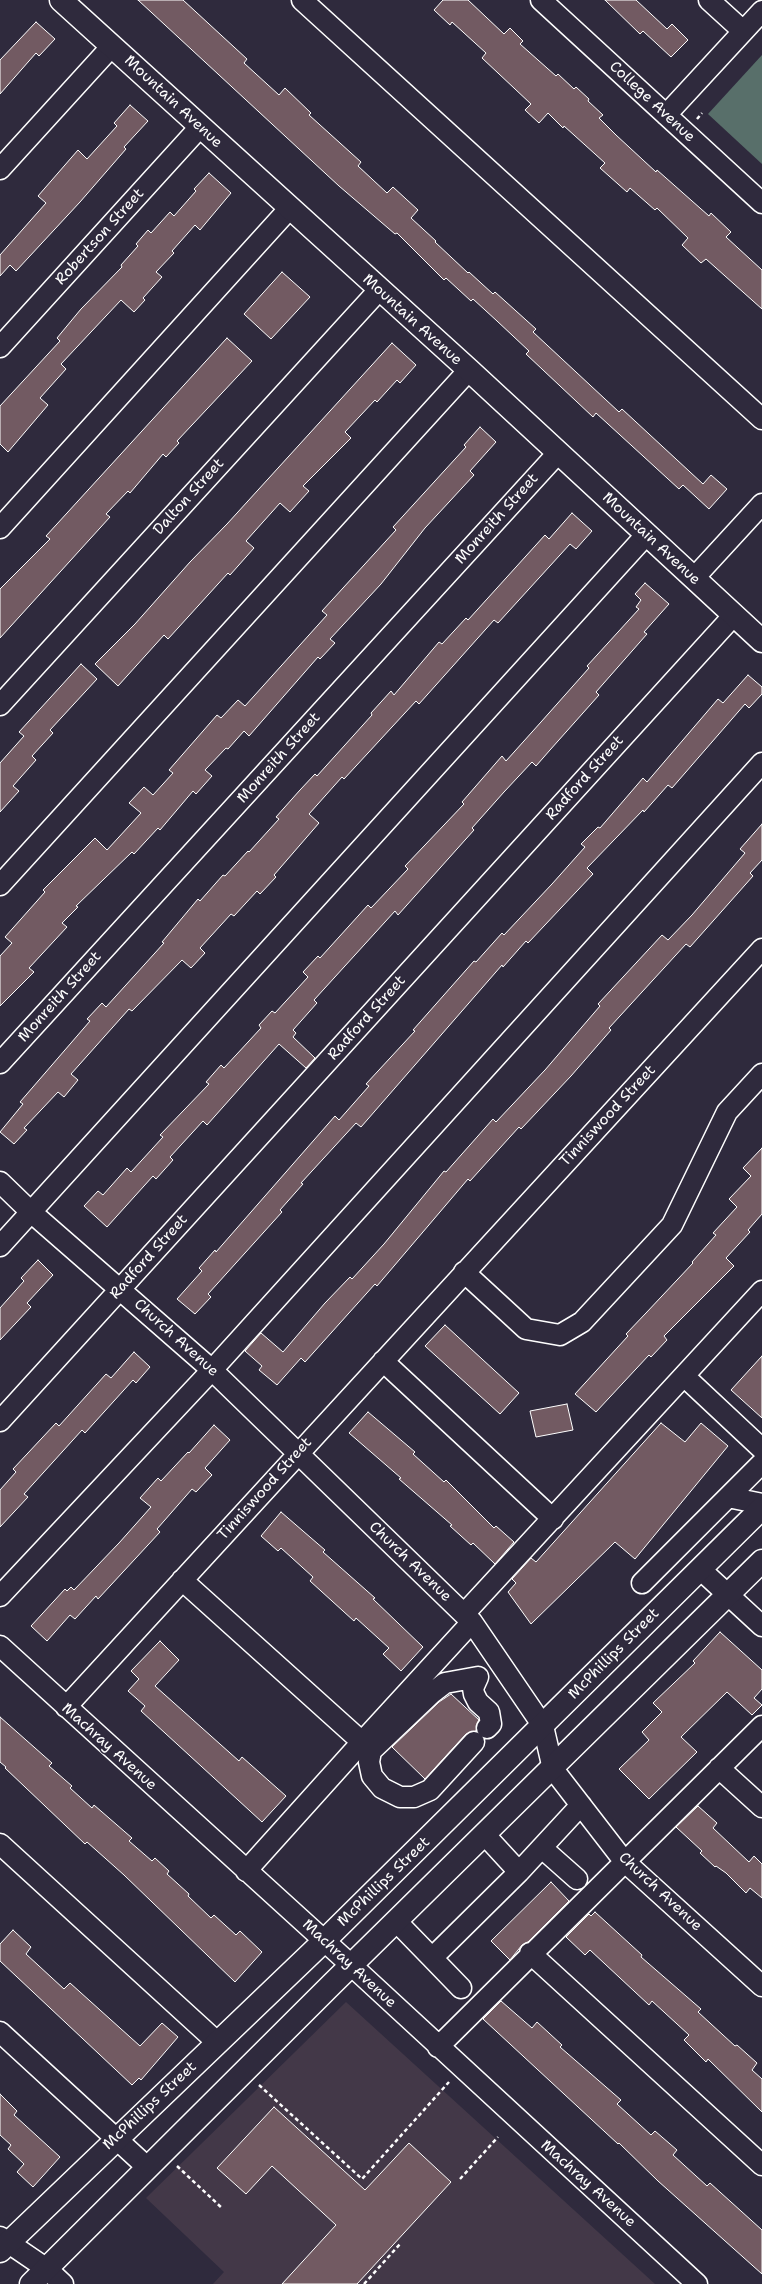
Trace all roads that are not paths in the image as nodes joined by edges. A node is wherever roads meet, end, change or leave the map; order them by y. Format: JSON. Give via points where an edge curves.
{"nodes":[{"id":1,"x":61,"y":0,"type":"edge"},
{"id":2,"x":302,"y":0,"type":"edge"},
{"id":3,"x":541,"y":0,"type":"edge"},
{"id":4,"x":709,"y":0,"type":"edge"},
{"id":5,"x":762,"y":11,"type":"edge"},
{"id":6,"x":743,"y":31,"type":"junction"},
{"id":7,"x":112,"y":46,"type":"junction"},
{"id":8,"x":666,"y":115,"type":"junction"},
{"id":9,"x":200,"y":127,"type":"junction"},
{"id":10,"x":0,"y":168,"type":"edge"},
{"id":11,"x":762,"y":203,"type":"edge"},
{"id":12,"x":289,"y":209,"type":"junction"},
{"id":13,"x":379,"y":290,"type":"junction"},
{"id":14,"x":0,"y":347,"type":"edge"},
{"id":15,"x":469,"y":370,"type":"junction"},
{"id":16,"x":762,"y":419,"type":"edge"},
{"id":17,"x":558,"y":453,"type":"junction"},
{"id":18,"x":762,"y":504,"type":"edge"},
{"id":19,"x":0,"y":528,"type":"edge"},
{"id":20,"x":647,"y":534,"type":"junction"},
{"id":21,"x":694,"y":578,"type":"junction"},
{"id":22,"x":734,"y":615,"type":"junction"},
{"id":23,"x":762,"y":641,"type":"edge"},
{"id":24,"x":0,"y":705,"type":"edge"},
{"id":25,"x":762,"y":763,"type":"edge"},
{"id":26,"x":0,"y":885,"type":"edge"},
{"id":27,"x":759,"y":959,"type":"edge"},
{"id":28,"x":0,"y":1063,"type":"edge"},
{"id":29,"x":762,"y":1074,"type":"edge"},
{"id":30,"x":0,"y":1182,"type":"edge"},
{"id":31,"x":31,"y":1212,"type":"junction"},
{"id":32,"x":0,"y":1246,"type":"edge"},
{"id":33,"x":464,"y":1272,"type":"junction"},
{"id":34,"x":120,"y":1288,"type":"junction"},
{"id":35,"x":762,"y":1291,"type":"edge"},
{"id":36,"x":383,"y":1361,"type":"junction"},
{"id":37,"x":212,"y":1370,"type":"junction"},
{"id":38,"x":684,"y":1376,"type":"junction"},
{"id":39,"x":0,"y":1421,"type":"edge"},
{"id":40,"x":762,"y":1449,"type":"edge"},
{"id":41,"x":298,"y":1453,"type":"junction"},
{"id":42,"x":762,"y":1462,"type":"edge"},
{"id":43,"x":728,"y":1497,"type":"junction"},
{"id":44,"x":762,"y":1504,"type":"edge"},
{"id":45,"x":762,"y":1508,"type":"edge"},
{"id":46,"x":553,"y":1519,"type":"junction"},
{"id":47,"x":762,"y":1561,"type":"edge"},
{"id":48,"x":700,"y":1569,"type":"junction"},
{"id":49,"x":182,"y":1580,"type":"junction"},
{"id":50,"x":642,"y":1583,"type":"dead end"},
{"id":51,"x":728,"y":1595,"type":"junction"},
{"id":52,"x":0,"y":1596,"type":"edge"},
{"id":53,"x":468,"y":1618,"type":"junction"},
{"id":54,"x":762,"y":1626,"type":"edge"},
{"id":55,"x":0,"y":1646,"type":"edge"},
{"id":56,"x":66,"y":1707,"type":"junction"},
{"id":57,"x":543,"y":1726,"type":"junction"},
{"id":58,"x":762,"y":1726,"type":"edge"},
{"id":59,"x":481,"y":1735,"type":"joint"},
{"id":60,"x":362,"y":1742,"type":"junction"},
{"id":61,"x":719,"y":1768,"type":"junction"},
{"id":62,"x":553,"y":1769,"type":"junction"},
{"id":63,"x":581,"y":1805,"type":"junction"},
{"id":64,"x":762,"y":1807,"type":"edge"},
{"id":65,"x":485,"y":1835,"type":"junction"},
{"id":66,"x":0,"y":1844,"type":"edge"},
{"id":67,"x":542,"y":1848,"type":"junction"},
{"id":68,"x":624,"y":1861,"type":"junction"},
{"id":69,"x":246,"y":1871,"type":"junction"},
{"id":70,"x":519,"y":1872,"type":"junction"},
{"id":71,"x":577,"y":1879,"type":"dead end"},
{"id":72,"x":396,"y":1921,"type":"junction"},
{"id":73,"x":324,"y":1941,"type":"junction"},
{"id":74,"x":530,"y":1953,"type":"junction"},
{"id":75,"x":432,"y":1958,"type":"junction"},
{"id":76,"x":351,"y":1965,"type":"junction"},
{"id":77,"x":762,"y":1986,"type":"edge"},
{"id":78,"x":461,"y":1988,"type":"dead end"},
{"id":79,"x":0,"y":2032,"type":"edge"},
{"id":80,"x":218,"y":2043,"type":"junction"},
{"id":81,"x":438,"y":2047,"type":"junction"},
{"id":82,"x":115,"y":2138,"type":"junction"},
{"id":83,"x":762,"y":2165,"type":"edge"},
{"id":84,"x":147,"y":2167,"type":"junction"},
{"id":85,"x":3,"y":2243,"type":"edge"},
{"id":86,"x":47,"y":2269,"type":"junction"},
{"id":87,"x":31,"y":2284,"type":"edge"},
{"id":88,"x":63,"y":2284,"type":"edge"},
{"id":89,"x":697,"y":2284,"type":"edge"}],
"edges":[{"from":1,"to":7,"type":"main road","name":"Mountain Avenue"},
{"from":2,"to":16,"type":"street"},
{"from":3,"to":8,"type":"street","name":"College Avenue"},
{"from":4,"to":6,"type":"street"},
{"from":5,"to":6,"type":"street"},
{"from":6,"to":8,"type":"street"},
{"from":7,"to":9,"type":"main road","name":"Mountain Avenue"},
{"from":7,"to":10,"type":"street"},
{"from":8,"to":11,"type":"street","name":"College Avenue"},
{"from":9,"to":12,"type":"main road","name":"Mountain Avenue"},
{"from":9,"to":14,"type":"street","name":"Robertson Street"},
{"from":12,"to":13,"type":"main road","name":"Mountain Avenue"},
{"from":12,"to":19,"type":"street"},
{"from":13,"to":15,"type":"main road","name":"Mountain Avenue"},
{"from":13,"to":24,"type":"street","name":"Dalton Street"},
{"from":15,"to":17,"type":"main road","name":"Mountain Avenue"},
{"from":15,"to":26,"type":"street"},
{"from":17,"to":20,"type":"main road","name":"Mountain Avenue"},
{"from":17,"to":28,"type":"street","name":"Monreith Street"},
{"from":18,"to":21,"type":"street"},
{"from":20,"to":21,"type":"main road","name":"Mountain Avenue"},
{"from":20,"to":31,"type":"street"},
{"from":21,"to":22,"type":"main road","name":"Mountain Avenue"},
{"from":22,"to":23,"type":"main road","name":"Mountain Avenue"},
{"from":22,"to":34,"type":"street","name":"Radford Street"},
{"from":25,"to":37,"type":"street"},
{"from":27,"to":33,"type":"street","name":"Tinniswood Street"},
{"from":29,"to":33,"type":"street","via":[[727,1112],[672,1225],[582,1322],[560,1335],[526,1329]]},
{"from":30,"to":31,"type":"street","name":"Church Avenue"},
{"from":31,"to":32,"type":"street"},
{"from":31,"to":34,"type":"street","name":"Church Avenue"},
{"from":33,"to":36,"type":"street","name":"Tinniswood Street"},
{"from":34,"to":37,"type":"street","name":"Church Avenue"},
{"from":34,"to":39,"type":"street","name":"Radford Street"},
{"from":35,"to":38,"type":"street"},
{"from":36,"to":41,"type":"street","name":"Tinniswood Street"},
{"from":36,"to":46,"type":"street"},
{"from":37,"to":41,"type":"street","name":"Church Avenue"},
{"from":37,"to":52,"type":"street"},
{"from":38,"to":40,"type":"street"},
{"from":38,"to":46,"type":"street"},
{"from":41,"to":49,"type":"street","name":"Tinniswood Street"},
{"from":41,"to":53,"type":"street","name":"Church Avenue"},
{"from":42,"to":43,"type":"street"},
{"from":43,"to":44,"type":"street"},
{"from":43,"to":50,"type":"street"},
{"from":45,"to":48,"type":"main road","name":"McPhillips Street"},
{"from":46,"to":53,"type":"street"},
{"from":47,"to":51,"type":"main road"},
{"from":48,"to":51,"type":"street"},
{"from":48,"to":57,"type":"main road","name":"McPhillips Street"},
{"from":49,"to":56,"type":"street","name":"Tinniswood Street"},
{"from":49,"to":60,"type":"street"},
{"from":51,"to":54,"type":"street"},
{"from":51,"to":62,"type":"main road"},
{"from":53,"to":57,"type":"street","name":"Church Avenue"},
{"from":53,"to":60,"type":"street"},
{"from":55,"to":56,"type":"street","name":"Machray Avenue"},
{"from":56,"to":69,"type":"street","name":"Machray Avenue"},
{"from":57,"to":62,"type":"street","name":"Church Avenue"},
{"from":57,"to":73,"type":"main road","name":"McPhillips Street"},
{"from":58,"to":61,"type":"street"},
{"from":59,"to":59,"type":"street","via":[[491,1724],[489,1712],[478,1702],[474,1694],[473,1688],[478,1677],[445,1683],[371,1752],[369,1762],[372,1776],[382,1788],[400,1797],[414,1797],[430,1790]]},
{"from":60,"to":69,"type":"street"},
{"from":61,"to":64,"type":"street"},
{"from":61,"to":68,"type":"street"},
{"from":62,"to":63,"type":"street","name":"Church Avenue"},
{"from":62,"to":65,"type":"main road"},
{"from":63,"to":67,"type":"street"},
{"from":63,"to":68,"type":"street","name":"Church Avenue"},
{"from":65,"to":70,"type":"street"},
{"from":65,"to":72,"type":"main road"},
{"from":66,"to":80,"type":"street"},
{"from":67,"to":70,"type":"street"},
{"from":67,"to":71,"type":"street"},
{"from":68,"to":74,"type":"street"},
{"from":68,"to":77,"type":"street","name":"Church Avenue"},
{"from":69,"to":73,"type":"street","name":"Machray Avenue"},
{"from":70,"to":75,"type":"street"},
{"from":72,"to":75,"type":"street"},
{"from":72,"to":76,"type":"main road"},
{"from":73,"to":76,"type":"street","name":"Machray Avenue"},
{"from":73,"to":80,"type":"main road","name":"McPhillips Street"},
{"from":74,"to":81,"type":"street"},
{"from":74,"to":83,"type":"street"},
{"from":75,"to":78,"type":"street"},
{"from":76,"to":81,"type":"street","name":"Machray Avenue"},
{"from":76,"to":84,"type":"main road"},
{"from":79,"to":82,"type":"street"},
{"from":80,"to":82,"type":"main road","name":"McPhillips Street"},
{"from":81,"to":89,"type":"street","name":"Machray Avenue"},
{"from":82,"to":84,"type":"street"},
{"from":82,"to":85,"type":"main road","name":"McPhillips Street"},
{"from":84,"to":86,"type":"main road"},
{"from":85,"to":86,"type":"street"},
{"from":86,"to":87,"type":"main road"},
{"from":86,"to":88,"type":"street"}]}
